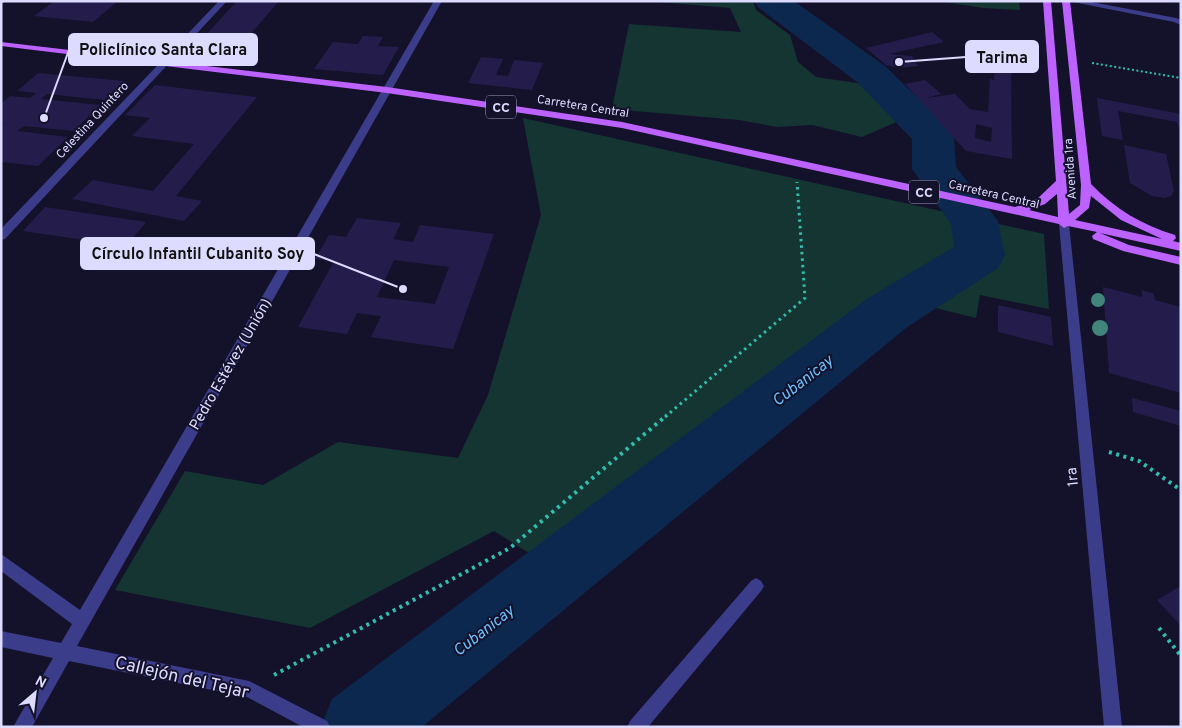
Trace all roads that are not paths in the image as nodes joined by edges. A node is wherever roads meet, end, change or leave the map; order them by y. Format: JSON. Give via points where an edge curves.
{"nodes":[{"id":1,"x":223,"y":1,"type":"edge"},
{"id":2,"x":438,"y":1,"type":"edge"},
{"id":3,"x":1047,"y":1,"type":"edge"},
{"id":4,"x":1066,"y":1,"type":"edge"},
{"id":5,"x":1072,"y":1,"type":"edge"},
{"id":6,"x":1181,"y":23,"type":"edge"},
{"id":7,"x":1,"y":44,"type":"edge"},
{"id":8,"x":162,"y":63,"type":"junction"},
{"id":9,"x":387,"y":90,"type":"junction"},
{"id":10,"x":1061,"y":181,"type":"junction"},
{"id":11,"x":1086,"y":185,"type":"junction"},
{"id":12,"x":1012,"y":212,"type":"junction"},
{"id":13,"x":1064,"y":224,"type":"junction"},
{"id":14,"x":1,"y":236,"type":"edge"},
{"id":15,"x":1181,"y":241,"type":"edge"},
{"id":16,"x":1181,"y":248,"type":"edge"},
{"id":17,"x":1181,"y":261,"type":"edge"},
{"id":18,"x":1,"y":561,"type":"edge"},
{"id":19,"x":756,"y":586,"type":"dead end"},
{"id":20,"x":82,"y":620,"type":"junction"},
{"id":21,"x":1,"y":639,"type":"edge"},
{"id":22,"x":66,"y":652,"type":"junction"},
{"id":23,"x":22,"y":727,"type":"edge"},
{"id":24,"x":321,"y":727,"type":"edge"},
{"id":25,"x":636,"y":727,"type":"edge"},
{"id":26,"x":1113,"y":727,"type":"edge"}],
"edges":[{"from":1,"to":8,"type":"street","name":"Celestina Quintero"},
{"from":2,"to":9,"type":"street","name":"Pedro Estévez (Unión)"},
{"from":3,"to":10,"type":"main road","name":"Avenida 1ra"},
{"from":4,"to":11,"type":"main road","name":"Avenida 1ra"},
{"from":5,"to":6,"type":"street"},
{"from":7,"to":8,"type":"main road","name":"Carretera Central","number":"CC"},
{"from":8,"to":9,"type":"main road","name":"Carretera Central","number":"CC"},
{"from":8,"to":14,"type":"street","name":"Celestina Quintero"},
{"from":9,"to":12,"type":"main road","name":"Carretera Central","number":"CC","via":[[622,125]]},
{"from":9,"to":20,"type":"street","name":"Pedro Estévez (Unión)"},
{"from":10,"to":12,"type":"main road","via":[[1038,205]]},
{"from":10,"to":13,"type":"main road","name":"Avenida 1ra"},
{"from":11,"to":13,"type":"main road","name":"Avenida 1ra","via":[[1085,206]]},
{"from":11,"to":15,"type":"main road","via":[[1105,206],[1124,219]]},
{"from":12,"to":13,"type":"main road","name":"Carretera Central","number":"CC"},
{"from":13,"to":16,"type":"main road","name":"Carretera Central","number":"CC"},
{"from":13,"to":17,"type":"main road","name":"Carretera Central","number":"CC","via":[[1126,248]]},
{"from":13,"to":26,"type":"street","name":"1ra"},
{"from":18,"to":20,"type":"street"},
{"from":19,"to":25,"type":"street"},
{"from":20,"to":22,"type":"street","name":"Pedro Estévez (Unión)"},
{"from":21,"to":22,"type":"street","name":"Callejón del Tejar"},
{"from":22,"to":23,"type":"street","name":"Pedro Estévez (Unión)"},
{"from":22,"to":24,"type":"street","name":"Callejón del Tejar","via":[[249,689]]}]}
